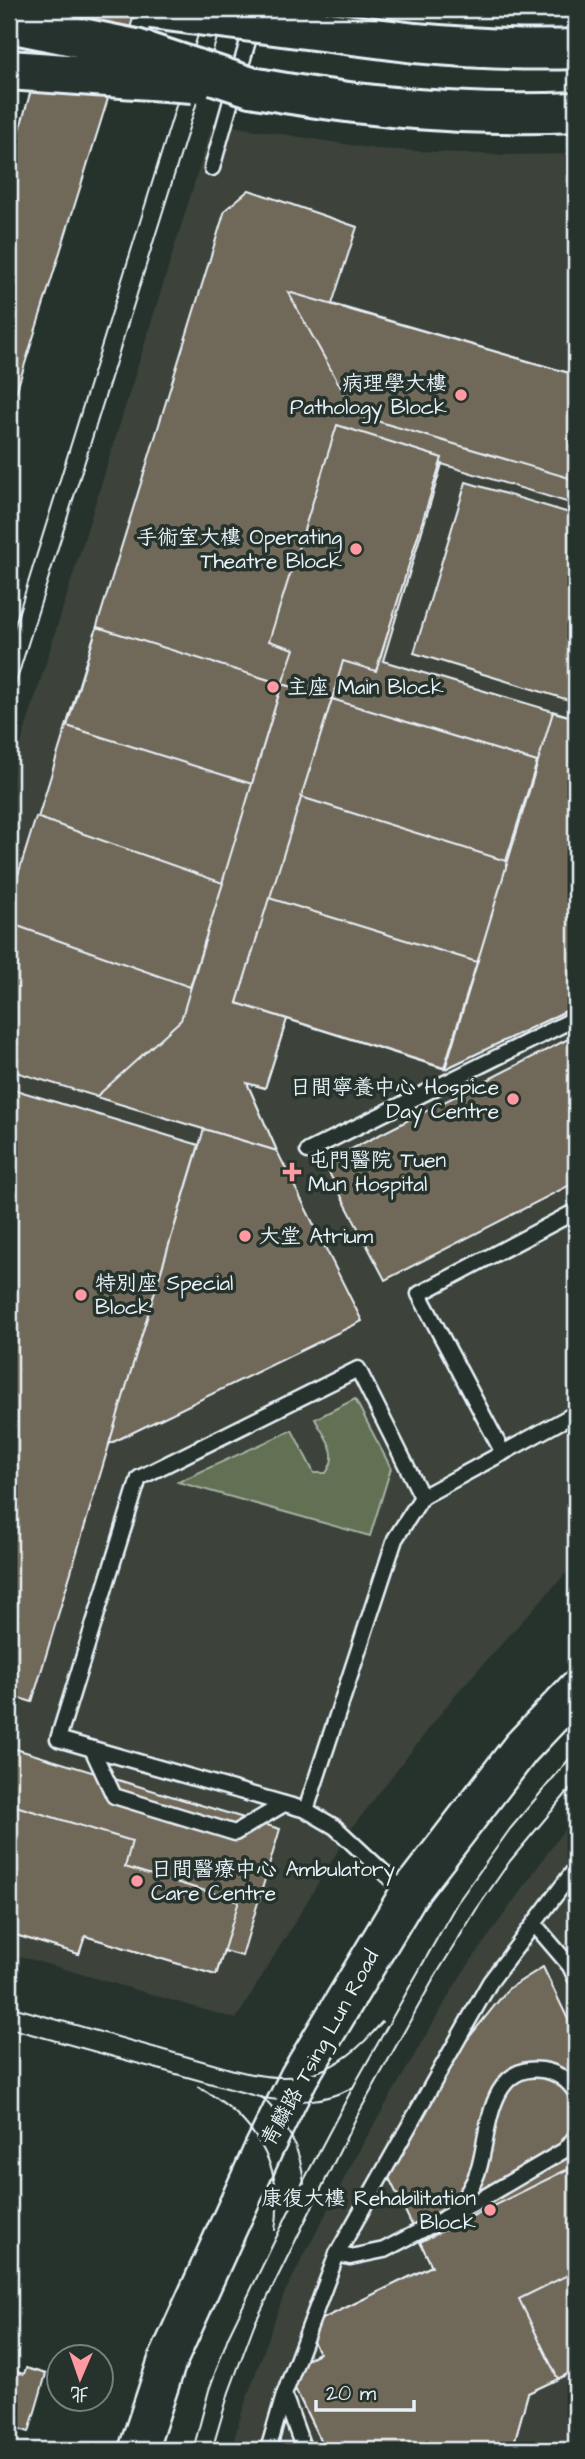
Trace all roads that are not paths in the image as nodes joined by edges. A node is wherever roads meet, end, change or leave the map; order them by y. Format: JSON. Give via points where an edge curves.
{"nodes":[{"id":1,"x":151,"y":9,"type":"edge"},
{"id":2,"x":259,"y":9,"type":"edge"},
{"id":3,"x":9,"y":23,"type":"edge"},
{"id":4,"x":576,"y":49,"type":"edge"},
{"id":5,"x":9,"y":71,"type":"edge"},
{"id":6,"x":251,"y":87,"type":"junction"},
{"id":7,"x":576,"y":112,"type":"edge"},
{"id":8,"x":212,"y":168,"type":"dead end"},
{"id":9,"x":576,"y":1018,"type":"edge"},
{"id":10,"x":308,"y":1151,"type":"dead end"},
{"id":11,"x":576,"y":1211,"type":"edge"},
{"id":12,"x":576,"y":1413,"type":"edge"},
{"id":13,"x":503,"y":1453,"type":"junction"},
{"id":14,"x":422,"y":1497,"type":"junction"},
{"id":15,"x":576,"y":1690,"type":"edge"},
{"id":16,"x":92,"y":1749,"type":"junction"},
{"id":17,"x":284,"y":1804,"type":"junction"},
{"id":18,"x":306,"y":1810,"type":"junction"},
{"id":19,"x":576,"y":1868,"type":"edge"},
{"id":20,"x":408,"y":1895,"type":"junction"},
{"id":21,"x":535,"y":1925,"type":"junction"},
{"id":22,"x":576,"y":1979,"type":"edge"},
{"id":23,"x":576,"y":2093,"type":"edge"},
{"id":24,"x":576,"y":2136,"type":"edge"},
{"id":25,"x":446,"y":2218,"type":"junction"},
{"id":26,"x":337,"y":2255,"type":"junction"},
{"id":27,"x":284,"y":2395,"type":"junction"},
{"id":28,"x":138,"y":2450,"type":"edge"},
{"id":29,"x":268,"y":2450,"type":"edge"},
{"id":30,"x":304,"y":2450,"type":"edge"}],
"edges":[{"from":1,"to":4,"type":"main road","bridge":true,"via":[[415,43]]},
{"from":2,"to":8,"type":"lane"},
{"from":3,"to":6,"type":"main road","bridge":true,"via":[[136,49]]},
{"from":5,"to":6,"type":"main road","bridge":true},
{"from":6,"to":7,"type":"main road","via":[[378,107],[453,113]]},
{"from":9,"to":10,"type":"lane"},
{"from":11,"to":13,"type":"lane","via":[[419,1294]]},
{"from":12,"to":13,"type":"lane"},
{"from":13,"to":14,"type":"lane"},
{"from":14,"to":16,"type":"lane","via":[[358,1369],[139,1478],[58,1739]]},
{"from":14,"to":18,"type":"lane","via":[[395,1539]]},
{"from":15,"to":20,"type":"street","name":"青麟路 Tsing Lun Road","via":[[521,1748]]},
{"from":16,"to":17,"type":"lane"},
{"from":16,"to":17,"type":"lane","via":[[114,1796],[235,1833]]},
{"from":17,"to":18,"type":"lane"},
{"from":18,"to":20,"type":"lane","via":[[335,1827]]},
{"from":19,"to":21,"type":"lane"},
{"from":20,"to":28,"type":"street","name":"青麟路 Tsing Lun Road","via":[[279,2116],[167,2362]]},
{"from":21,"to":22,"type":"lane"},
{"from":21,"to":26,"type":"lane","via":[[490,1982]]},
{"from":23,"to":25,"type":"lane","via":[[562,2077],[538,2069],[513,2076],[503,2085],[496,2096],[473,2185]]},
{"from":24,"to":25,"type":"lane","via":[[565,2150]]},
{"from":25,"to":26,"type":"lane","via":[[384,2250]]},
{"from":26,"to":27,"type":"lane"},
{"from":27,"to":29,"type":"lane"},
{"from":27,"to":30,"type":"lane"}]}
